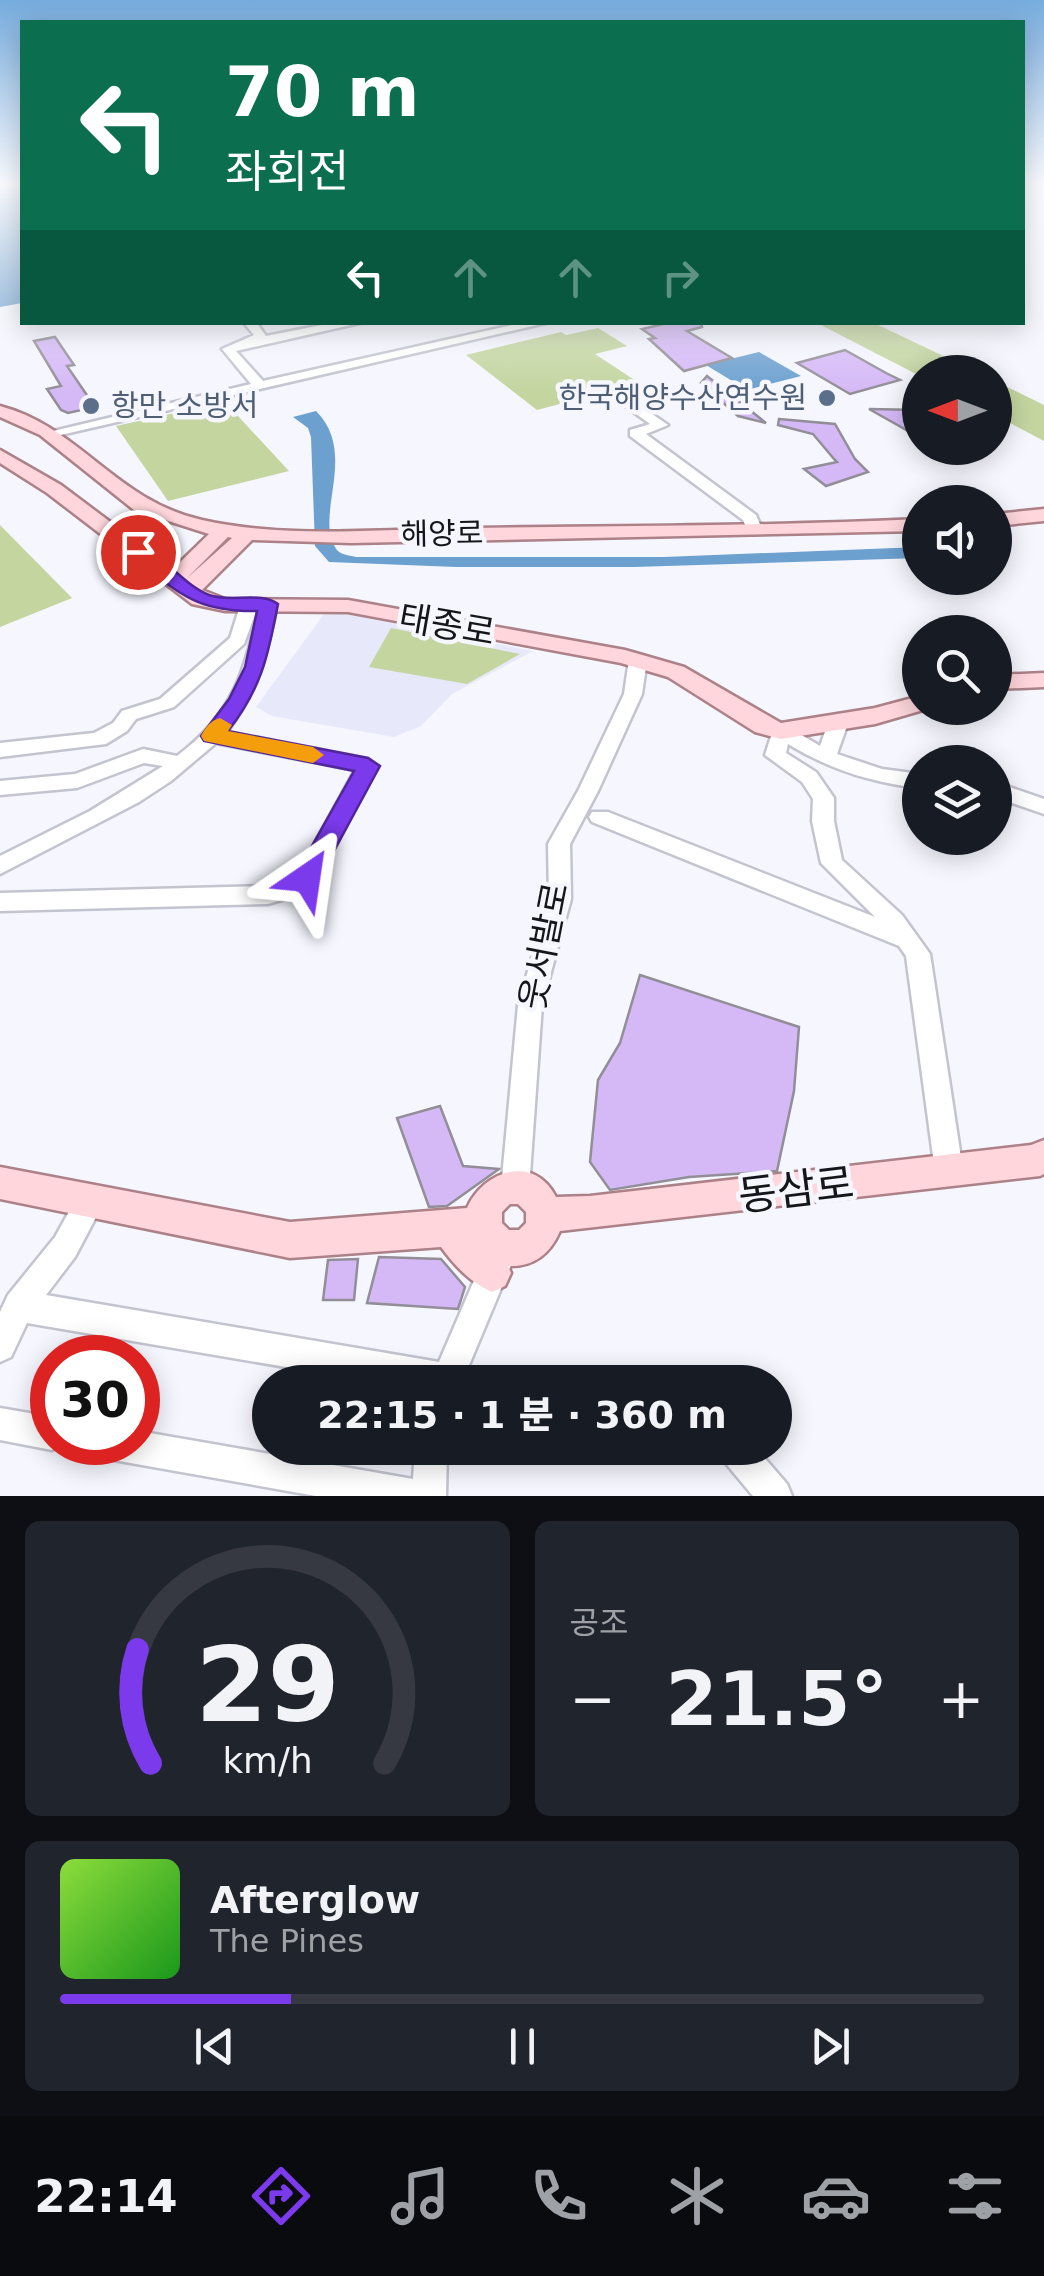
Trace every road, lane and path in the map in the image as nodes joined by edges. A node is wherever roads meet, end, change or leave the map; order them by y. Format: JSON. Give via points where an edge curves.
{"nodes":[{"id":1,"x":251,"y":325,"type":"edge"},
{"id":2,"x":344,"y":325,"type":"edge"},
{"id":3,"x":530,"y":325,"type":"edge"},
{"id":4,"x":258,"y":338,"type":"junction"},
{"id":5,"x":259,"y":385,"type":"junction"},
{"id":6,"x":626,"y":400,"type":"dead end"},
{"id":7,"x":0,"y":411,"type":"edge"},
{"id":8,"x":52,"y":432,"type":"junction"},
{"id":9,"x":0,"y":454,"type":"edge"},
{"id":10,"x":1044,"y":514,"type":"edge"},
{"id":11,"x":1012,"y":518,"type":"edge"},
{"id":12,"x":902,"y":526,"type":"edge"},
{"id":13,"x":225,"y":529,"type":"junction"},
{"id":14,"x":754,"y":530,"type":"junction"},
{"id":15,"x":249,"y":532,"type":"junction"},
{"id":16,"x":138,"y":552,"type":"junction"},
{"id":17,"x":210,"y":557,"type":"junction"},
{"id":18,"x":180,"y":586,"type":"junction"},
{"id":19,"x":253,"y":605,"type":"junction"},
{"id":20,"x":638,"y":660,"type":"junction"},
{"id":21,"x":1044,"y":680,"type":"edge"},
{"id":22,"x":1012,"y":681,"type":"edge"},
{"id":23,"x":902,"y":708,"type":"edge"},
{"id":24,"x":838,"y":723,"type":"junction"},
{"id":25,"x":781,"y":731,"type":"junction"},
{"id":26,"x":212,"y":736,"type":"junction"},
{"id":27,"x":0,"y":750,"type":"edge"},
{"id":28,"x":826,"y":758,"type":"junction"},
{"id":29,"x":180,"y":763,"type":"junction"},
{"id":30,"x":902,"y":778,"type":"edge"},
{"id":31,"x":0,"y":788,"type":"edge"},
{"id":32,"x":1012,"y":795,"type":"edge"},
{"id":33,"x":1044,"y":807,"type":"edge"},
{"id":34,"x":600,"y":817,"type":"dead end"},
{"id":35,"x":0,"y":866,"type":"edge"},
{"id":36,"x":0,"y":902,"type":"edge"},
{"id":37,"x":908,"y":940,"type":"junction"},
{"id":38,"x":1043,"y":1165,"type":"edge"},
{"id":39,"x":949,"y":1171,"type":"junction"},
{"id":40,"x":0,"y":1183,"type":"edge"},
{"id":41,"x":515,"y":1189,"type":"junction"},
{"id":42,"x":91,"y":1200,"type":"junction"},
{"id":43,"x":545,"y":1214,"type":"junction"},
{"id":44,"x":482,"y":1243,"type":"junction"},
{"id":45,"x":19,"y":1306,"type":"junction"},
{"id":46,"x":0,"y":1346,"type":"edge"},
{"id":47,"x":356,"y":1365,"type":"edge"},
{"id":48,"x":451,"y":1365,"type":"edge"},
{"id":49,"x":0,"y":1424,"type":"edge"},
{"id":50,"x":30,"y":1429,"type":"edge"},
{"id":51,"x":160,"y":1451,"type":"edge"},
{"id":52,"x":431,"y":1465,"type":"edge"},
{"id":53,"x":749,"y":1465,"type":"edge"},
{"id":54,"x":412,"y":1496,"type":"edge"},
{"id":55,"x":429,"y":1496,"type":"edge"},
{"id":56,"x":775,"y":1496,"type":"edge"}],
"edges":[{"from":1,"to":4,"type":"street"},
{"from":2,"to":4,"type":"street"},
{"from":3,"to":5,"type":"street"},
{"from":4,"to":5,"type":"street","via":[[228,349]]},
{"from":5,"to":8,"type":"street"},
{"from":6,"to":14,"type":"street","via":[[661,425],[635,432],[750,518]]},
{"from":7,"to":8,"type":"main road","name":"해양로"},
{"from":8,"to":13,"type":"main road","name":"해양로","via":[[120,493],[162,515]]},
{"from":9,"to":16,"type":"main road","name":"태종로"},
{"from":10,"to":11,"type":"main road"},
{"from":12,"to":14,"type":"main road","name":"해양로"},
{"from":13,"to":15,"type":"main road","name":"해양로"},
{"from":13,"to":17,"type":"main road"},
{"from":14,"to":15,"type":"main road","name":"해양로"},
{"from":15,"to":17,"type":"main road"},
{"from":16,"to":17,"type":"main road","via":[[167,560]]},
{"from":16,"to":18,"type":"main road","name":"태종로"},
{"from":17,"to":18,"type":"main road"},
{"from":17,"to":19,"type":"main road","via":[[226,598]]},
{"from":18,"to":19,"type":"main road","name":"태종로","via":[[225,605]]},
{"from":19,"to":20,"type":"main road","name":"태종로","via":[[348,606]]},
{"from":19,"to":26,"type":"street","via":[[255,667]]},
{"from":19,"to":27,"type":"street","via":[[238,640],[167,702],[129,716],[99,739]]},
{"from":20,"to":25,"type":"main road","name":"태종로","via":[[676,672]]},
{"from":20,"to":41,"type":"street","name":"웃서발로","via":[[633,694],[560,844],[560,899],[530,1005]]},
{"from":21,"to":22,"type":"main road"},
{"from":23,"to":24,"type":"main road"},
{"from":24,"to":25,"type":"main road"},
{"from":24,"to":28,"type":"street"},
{"from":25,"to":28,"type":"street"},
{"from":25,"to":37,"type":"street","via":[[775,756],[809,778],[824,798],[832,862]]},
{"from":26,"to":29,"type":"street"},
{"from":26,"to":36,"type":"street","via":[[368,766],[307,878],[256,896]]},
{"from":28,"to":30,"type":"street","via":[[868,775]]},
{"from":29,"to":31,"type":"street","via":[[143,756],[77,781]]},
{"from":29,"to":35,"type":"street"},
{"from":32,"to":33,"type":"street"},
{"from":34,"to":37,"type":"street"},
{"from":37,"to":39,"type":"street","via":[[918,954]]},
{"from":38,"to":39,"type":"main road","name":"동삼로"},
{"from":39,"to":43,"type":"main road","name":"동삼로"},
{"from":40,"to":42,"type":"main road"},
{"from":41,"to":43,"type":"main road","via":[[532,1193]]},
{"from":41,"to":44,"type":"main road","via":[[491,1198]]},
{"from":42,"to":44,"type":"main road","via":[[290,1240]]},
{"from":42,"to":45,"type":"street","via":[[66,1248]]},
{"from":43,"to":44,"type":"main road","via":[[538,1238],[522,1248]]},
{"from":44,"to":48,"type":"street"},
{"from":45,"to":46,"type":"street"},
{"from":45,"to":47,"type":"street"},
{"from":49,"to":50,"type":"street"},
{"from":51,"to":54,"type":"street"},
{"from":52,"to":55,"type":"street"},
{"from":53,"to":56,"type":"street"}]}
